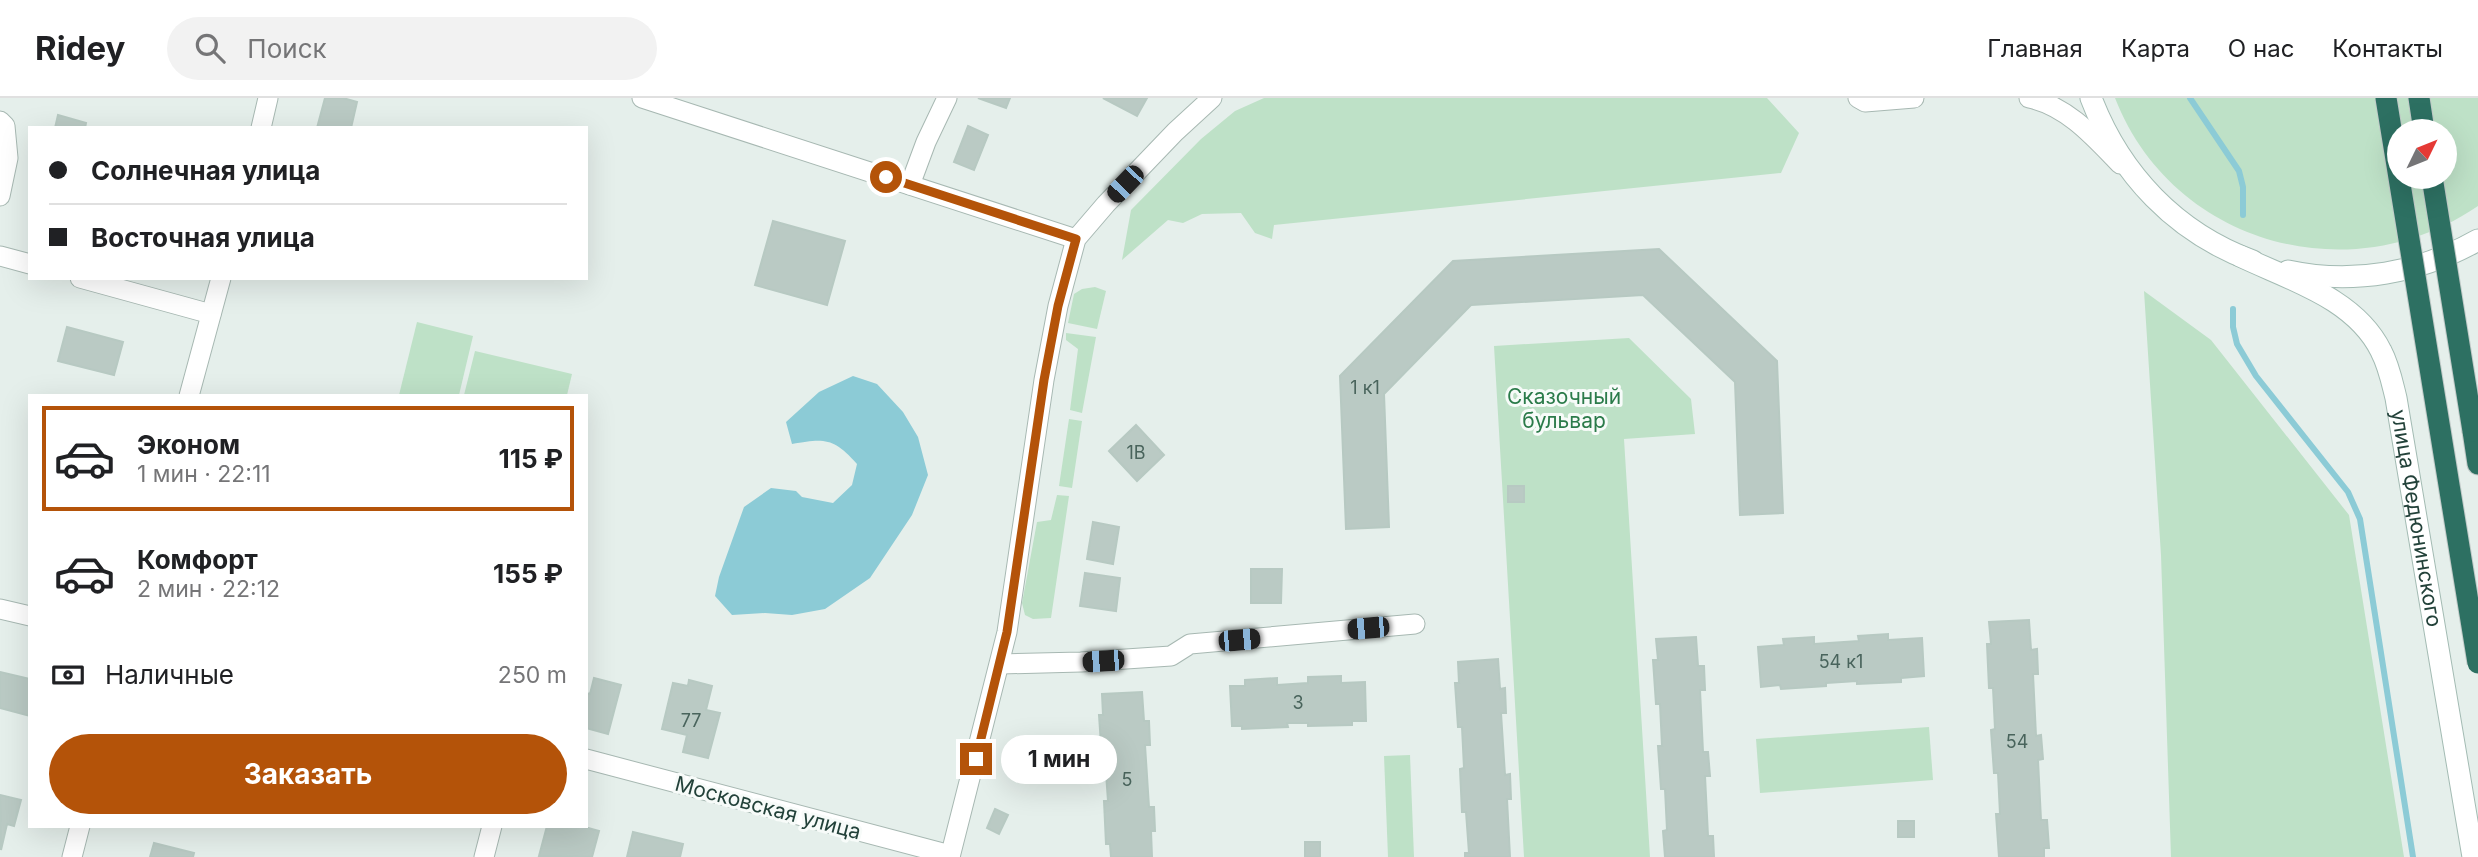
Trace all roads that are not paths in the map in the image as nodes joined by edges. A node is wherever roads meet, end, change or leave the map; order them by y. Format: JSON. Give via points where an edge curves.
{"nodes":[{"id":1,"x":268,"y":98,"type":"edge"},
{"id":2,"x":642,"y":98,"type":"edge"},
{"id":3,"x":947,"y":98,"type":"edge"},
{"id":4,"x":1212,"y":98,"type":"edge"},
{"id":5,"x":1858,"y":98,"type":"edge"},
{"id":6,"x":1914,"y":98,"type":"edge"},
{"id":7,"x":2029,"y":98,"type":"edge"},
{"id":8,"x":2091,"y":98,"type":"edge"},
{"id":9,"x":2386,"y":98,"type":"edge"},
{"id":10,"x":2419,"y":98,"type":"edge"},
{"id":11,"x":2422,"y":119,"type":"edge"},
{"id":12,"x":0,"y":121,"type":"edge"},
{"id":13,"x":261,"y":126,"type":"edge"},
{"id":14,"x":2138,"y":181,"type":"junction"},
{"id":15,"x":911,"y":185,"type":"junction"},
{"id":16,"x":2433,"y":189,"type":"edge"},
{"id":17,"x":0,"y":196,"type":"edge"},
{"id":18,"x":1076,"y":239,"type":"junction"},
{"id":19,"x":2478,"y":240,"type":"edge"},
{"id":20,"x":0,"y":256,"type":"edge"},
{"id":21,"x":2240,"y":256,"type":"junction"},
{"id":22,"x":28,"y":263,"type":"edge"},
{"id":23,"x":87,"y":280,"type":"edge"},
{"id":24,"x":220,"y":280,"type":"edge"},
{"id":25,"x":211,"y":314,"type":"junction"},
{"id":26,"x":190,"y":394,"type":"edge"},
{"id":27,"x":2478,"y":464,"type":"edge"},
{"id":28,"x":0,"y":609,"type":"edge"},
{"id":29,"x":28,"y":616,"type":"edge"},
{"id":30,"x":1415,"y":624,"type":"dead end"},
{"id":31,"x":2478,"y":663,"type":"edge"},
{"id":32,"x":1001,"y":664,"type":"junction"},
{"id":33,"x":588,"y":760,"type":"edge"},
{"id":34,"x":79,"y":828,"type":"edge"},
{"id":35,"x":491,"y":828,"type":"edge"},
{"id":36,"x":950,"y":856,"type":"edge"},
{"id":37,"x":72,"y":857,"type":"edge"},
{"id":38,"x":484,"y":857,"type":"edge"},
{"id":39,"x":2473,"y":857,"type":"edge"}],
"edges":[{"from":1,"to":13,"type":"street"},
{"from":2,"to":15,"type":"street"},
{"from":3,"to":15,"type":"street"},
{"from":4,"to":18,"type":"street"},
{"from":5,"to":6,"type":"street","via":[[1865,102]]},
{"from":7,"to":14,"type":"street","via":[[2076,121]]},
{"from":8,"to":14,"type":"main road","via":[[2103,128]]},
{"from":9,"to":31,"type":"highway","bridge":true},
{"from":10,"to":11,"type":"highway"},
{"from":12,"to":17,"type":"street","via":[[5,126],[8,158]]},
{"from":14,"to":21,"type":"main road","via":[[2184,225]]},
{"from":15,"to":18,"type":"street"},
{"from":16,"to":27,"type":"highway","bridge":true},
{"from":18,"to":32,"type":"street","via":[[1044,380]]},
{"from":19,"to":21,"type":"main road","via":[[2412,268],[2353,277],[2301,274]]},
{"from":20,"to":22,"type":"street"},
{"from":21,"to":39,"type":"main road","name":"улица Федюнинского","via":[[2343,307],[2372,336],[2389,369]]},
{"from":23,"to":25,"type":"street"},
{"from":24,"to":25,"type":"street"},
{"from":25,"to":26,"type":"street"},
{"from":28,"to":29,"type":"street"},
{"from":30,"to":32,"type":"street","via":[[1190,644],[1171,656]]},
{"from":32,"to":36,"type":"street"},
{"from":33,"to":36,"type":"street","name":"Московская улица"},
{"from":34,"to":37,"type":"street"},
{"from":35,"to":38,"type":"street"}]}
